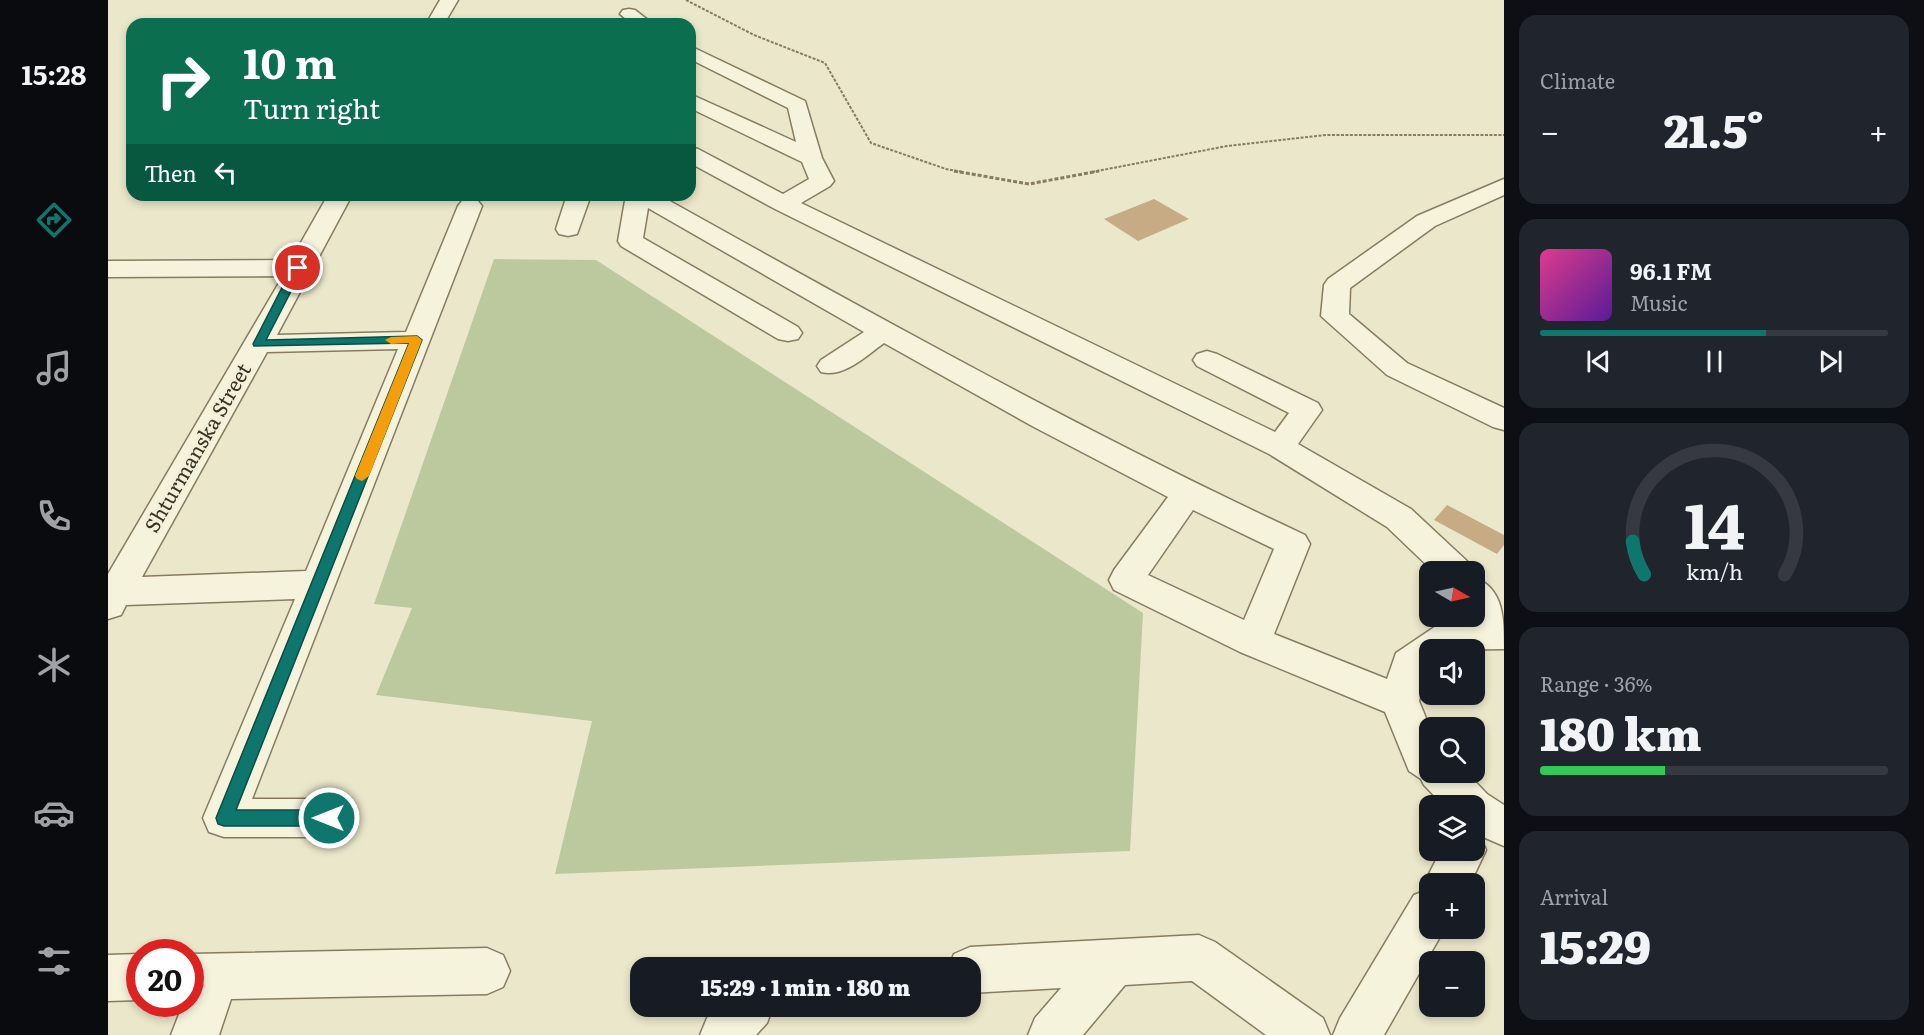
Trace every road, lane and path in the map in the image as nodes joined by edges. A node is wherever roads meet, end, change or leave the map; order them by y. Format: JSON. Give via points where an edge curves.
{"nodes":[{"id":1,"x":449,"y":0,"type":"edge"},
{"id":2,"x":686,"y":0,"type":"edge"},
{"id":3,"x":438,"y":18,"type":"edge"},
{"id":4,"x":696,"y":55,"type":"edge"},
{"id":5,"x":696,"y":103,"type":"edge"},
{"id":6,"x":1504,"y":135,"type":"edge"},
{"id":7,"x":696,"y":157,"type":"edge"},
{"id":8,"x":811,"y":158,"type":"junction"},
{"id":9,"x":1504,"y":186,"type":"edge"},
{"id":10,"x":337,"y":201,"type":"edge"},
{"id":11,"x":577,"y":201,"type":"edge"},
{"id":12,"x":639,"y":201,"type":"edge"},
{"id":13,"x":651,"y":201,"type":"edge"},
{"id":14,"x":783,"y":204,"type":"junction"},
{"id":15,"x":470,"y":206,"type":"dead end"},
{"id":16,"x":568,"y":229,"type":"dead end"},
{"id":17,"x":761,"y":262,"type":"junction"},
{"id":18,"x":298,"y":268,"type":"junction"},
{"id":19,"x":108,"y":269,"type":"edge"},
{"id":20,"x":713,"y":289,"type":"junction"},
{"id":21,"x":884,"y":331,"type":"junction"},
{"id":22,"x":788,"y":333,"type":"dead end"},
{"id":23,"x":417,"y":340,"type":"junction"},
{"id":24,"x":258,"y":344,"type":"junction"},
{"id":25,"x":1207,"y":360,"type":"dead end"},
{"id":26,"x":831,"y":366,"type":"dead end"},
{"id":27,"x":1504,"y":420,"type":"edge"},
{"id":28,"x":1280,"y":447,"type":"junction"},
{"id":29,"x":1187,"y":495,"type":"junction"},
{"id":30,"x":1444,"y":561,"type":"edge"},
{"id":31,"x":319,"y":584,"type":"junction"},
{"id":32,"x":112,"y":599,"type":"edge"},
{"id":33,"x":1485,"y":605,"type":"edge"},
{"id":34,"x":1504,"y":629,"type":"edge"},
{"id":35,"x":1504,"y":634,"type":"edge"},
{"id":36,"x":1253,"y":641,"type":"junction"},
{"id":37,"x":1400,"y":701,"type":"junction"},
{"id":38,"x":1419,"y":748,"type":"edge"},
{"id":39,"x":1447,"y":783,"type":"edge"},
{"id":40,"x":1456,"y":795,"type":"edge"},
{"id":41,"x":329,"y":818,"type":"dead end"},
{"id":42,"x":1419,"y":930,"type":"edge"},
{"id":43,"x":1113,"y":963,"type":"junction"},
{"id":44,"x":981,"y":969,"type":"edge"},
{"id":45,"x":487,"y":971,"type":"dead end"},
{"id":46,"x":204,"y":976,"type":"edge"},
{"id":47,"x":126,"y":977,"type":"edge"},
{"id":48,"x":108,"y":978,"type":"edge"},
{"id":49,"x":197,"y":1017,"type":"edge"},
{"id":50,"x":740,"y":1017,"type":"edge"},
{"id":51,"x":195,"y":1035,"type":"edge"},
{"id":52,"x":724,"y":1035,"type":"edge"},
{"id":53,"x":1052,"y":1035,"type":"edge"},
{"id":54,"x":1306,"y":1035,"type":"edge"},
{"id":55,"x":1357,"y":1035,"type":"edge"}],
"edges":[{"from":1,"to":3,"type":"street"},
{"from":2,"to":6,"type":"path","via":[[754,35],[825,63],[871,144],[946,169],[1029,184],[1227,146],[1326,135]]},
{"from":4,"to":8,"type":"street","via":[[798,105]]},
{"from":5,"to":8,"type":"street"},
{"from":7,"to":14,"type":"street"},
{"from":8,"to":14,"type":"street","via":[[822,181]]},
{"from":9,"to":27,"type":"street","via":[[1426,221],[1337,285],[1335,316],[1397,369]]},
{"from":10,"to":18,"type":"street","name":"Shturmanska Street"},
{"from":11,"to":16,"type":"street"},
{"from":12,"to":20,"type":"street","via":[[630,241]]},
{"from":13,"to":17,"type":"street"},
{"from":14,"to":28,"type":"street"},
{"from":15,"to":23,"type":"street"},
{"from":17,"to":20,"type":"street"},
{"from":17,"to":21,"type":"street"},
{"from":18,"to":19,"type":"street"},
{"from":18,"to":24,"type":"street","name":"Shturmanska Street"},
{"from":20,"to":22,"type":"street"},
{"from":21,"to":26,"type":"street"},
{"from":21,"to":29,"type":"street"},
{"from":23,"to":24,"type":"street"},
{"from":23,"to":31,"type":"street"},
{"from":24,"to":32,"type":"street","name":"Shturmanska Street"},
{"from":25,"to":28,"type":"street","via":[[1307,410]]},
{"from":28,"to":30,"type":"street","via":[[1399,518]]},
{"from":29,"to":36,"type":"street","via":[[1293,544]]},
{"from":29,"to":36,"type":"street","via":[[1126,580]]},
{"from":31,"to":32,"type":"street"},
{"from":31,"to":41,"type":"street","via":[[224,818]]},
{"from":33,"to":34,"type":"street"},
{"from":35,"to":37,"type":"street","via":[[1449,636],[1409,664]]},
{"from":36,"to":37,"type":"street"},
{"from":37,"to":38,"type":"street"},
{"from":39,"to":40,"type":"street"},
{"from":42,"to":55,"type":"street"},
{"from":43,"to":44,"type":"street"},
{"from":43,"to":53,"type":"street"},
{"from":43,"to":54,"type":"street","via":[[1199,958]]},
{"from":45,"to":46,"type":"street"},
{"from":47,"to":48,"type":"street"},
{"from":49,"to":51,"type":"street"},
{"from":50,"to":52,"type":"street"}]}
